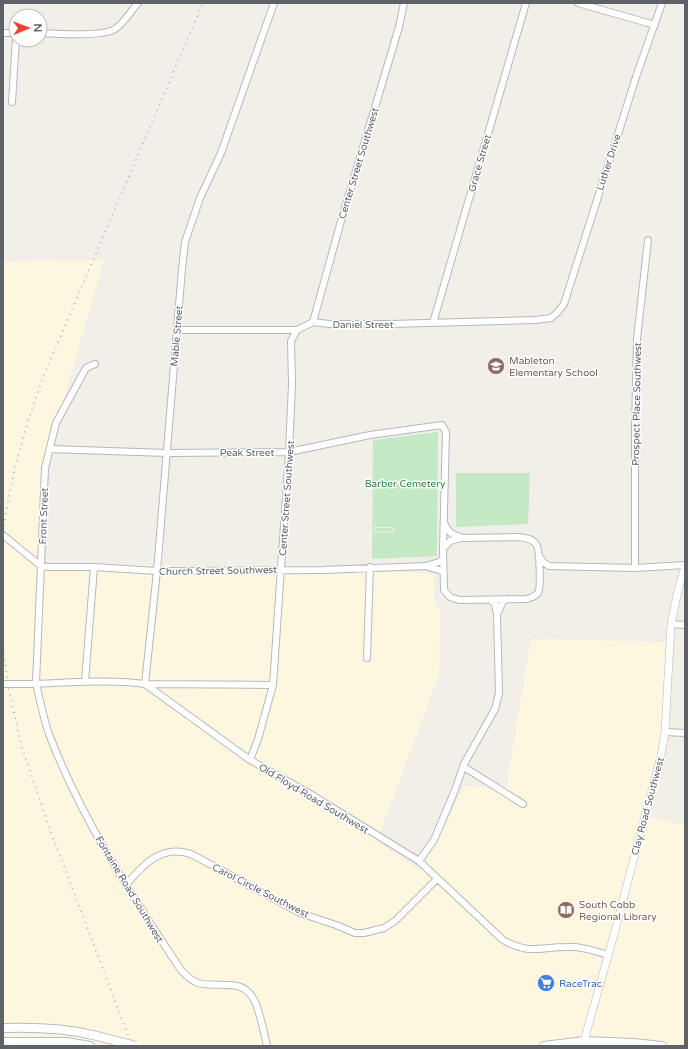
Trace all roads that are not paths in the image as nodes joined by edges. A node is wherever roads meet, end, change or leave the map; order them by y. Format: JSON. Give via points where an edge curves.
{"nodes":[{"id":1,"x":138,"y":3,"type":"edge"},
{"id":2,"x":274,"y":3,"type":"edge"},
{"id":3,"x":404,"y":3,"type":"edge"},
{"id":4,"x":526,"y":3,"type":"edge"},
{"id":5,"x":578,"y":3,"type":"edge"},
{"id":6,"x":662,"y":3,"type":"edge"},
{"id":7,"x":655,"y":25,"type":"junction"},
{"id":8,"x":48,"y":33,"type":"edge"},
{"id":9,"x":15,"y":48,"type":"edge"},
{"id":10,"x":12,"y":102,"type":"dead end"},
{"id":11,"x":648,"y":240,"type":"dead end"},
{"id":12,"x":551,"y":318,"type":"joint"},
{"id":13,"x":313,"y":322,"type":"junction"},
{"id":14,"x":433,"y":323,"type":"junction"},
{"id":15,"x":176,"y":330,"type":"junction"},
{"id":16,"x":297,"y":330,"type":"junction"},
{"id":17,"x":95,"y":364,"type":"dead end"},
{"id":18,"x":50,"y":450,"type":"junction"},
{"id":19,"x":289,"y":452,"type":"junction"},
{"id":20,"x":167,"y":453,"type":"junction"},
{"id":21,"x":444,"y":521,"type":"junction"},
{"id":22,"x":3,"y":535,"type":"edge"},
{"id":23,"x":461,"y":538,"type":"junction"},
{"id":24,"x":443,"y":549,"type":"junction"},
{"id":25,"x":538,"y":556,"type":"junction"},
{"id":26,"x":443,"y":559,"type":"junction"},
{"id":27,"x":40,"y":566,"type":"junction"},
{"id":28,"x":426,"y":566,"type":"junction"},
{"id":29,"x":549,"y":566,"type":"junction"},
{"id":30,"x":685,"y":566,"type":"edge"},
{"id":31,"x":94,"y":567,"type":"junction"},
{"id":32,"x":370,"y":567,"type":"junction"},
{"id":33,"x":635,"y":568,"type":"junction"},
{"id":34,"x":281,"y":570,"type":"junction"},
{"id":35,"x":157,"y":571,"type":"junction"},
{"id":36,"x":443,"y":572,"type":"junction"},
{"id":37,"x":539,"y":578,"type":"junction"},
{"id":38,"x":507,"y":599,"type":"junction"},
{"id":39,"x":490,"y":600,"type":"junction"},
{"id":40,"x":497,"y":615,"type":"junction"},
{"id":41,"x":671,"y":624,"type":"junction"},
{"id":42,"x":685,"y":625,"type":"edge"},
{"id":43,"x":368,"y":658,"type":"dead end"},
{"id":44,"x":85,"y":682,"type":"junction"},
{"id":45,"x":36,"y":683,"type":"junction"},
{"id":46,"x":3,"y":684,"type":"edge"},
{"id":47,"x":145,"y":684,"type":"junction"},
{"id":48,"x":273,"y":685,"type":"junction"},
{"id":49,"x":666,"y":732,"type":"junction"},
{"id":50,"x":685,"y":732,"type":"edge"},
{"id":51,"x":250,"y":760,"type":"junction"},
{"id":52,"x":464,"y":767,"type":"junction"},
{"id":53,"x":523,"y":804,"type":"dead end"},
{"id":54,"x":419,"y":861,"type":"junction"},
{"id":55,"x":437,"y":879,"type":"junction"},
{"id":56,"x":126,"y":885,"type":"junction"},
{"id":57,"x":608,"y":955,"type":"junction"},
{"id":58,"x":3,"y":1028,"type":"edge"},
{"id":59,"x":3,"y":1042,"type":"edge"},
{"id":60,"x":583,"y":1044,"type":"edge"},
{"id":61,"x":90,"y":1046,"type":"edge"},
{"id":62,"x":136,"y":1046,"type":"edge"},
{"id":63,"x":267,"y":1046,"type":"edge"},
{"id":64,"x":544,"y":1046,"type":"edge"},
{"id":65,"x":662,"y":1046,"type":"edge"}],
"edges":[{"from":1,"to":8,"type":"street","via":[[111,31],[94,34]]},
{"from":2,"to":15,"type":"street","name":"Mable Street","via":[[221,153],[200,198],[185,242]]},
{"from":3,"to":13,"type":"street","name":"Center Street Southwest"},
{"from":4,"to":14,"type":"street","name":"Grace Street"},
{"from":5,"to":7,"type":"street"},
{"from":6,"to":7,"type":"street","name":"Luther Drive"},
{"from":7,"to":12,"type":"street","name":"Luther Drive","via":[[564,304]]},
{"from":9,"to":10,"type":"street"},
{"from":11,"to":33,"type":"street","name":"Prospect Place Southwest","via":[[637,339]]},
{"from":12,"to":14,"type":"street","name":"Daniel Street"},
{"from":13,"to":14,"type":"street","name":"Daniel Street"},
{"from":13,"to":16,"type":"street"},
{"from":15,"to":16,"type":"street"},
{"from":15,"to":20,"type":"street","name":"Mable Street"},
{"from":16,"to":19,"type":"street","name":"Center Street Southwest","via":[[291,341]]},
{"from":17,"to":18,"type":"street","name":"Front Street","via":[[86,368],[68,399],[56,423]]},
{"from":18,"to":20,"type":"street","name":"Peak Street"},
{"from":18,"to":27,"type":"street","name":"Front Street","via":[[45,468]]},
{"from":19,"to":20,"type":"street","name":"Peak Street"},
{"from":19,"to":21,"type":"street","name":"Peak Street","via":[[370,435],[442,425],[446,432]]},
{"from":19,"to":34,"type":"street","name":"Center Street Southwest"},
{"from":20,"to":35,"type":"street","name":"Mable Street"},
{"from":21,"to":23,"type":"street","via":[[453,536]]},
{"from":21,"to":24,"type":"street"},
{"from":22,"to":27,"type":"street"},
{"from":23,"to":24,"type":"street","via":[[450,541]]},
{"from":23,"to":25,"type":"street","via":[[529,538],[536,543]]},
{"from":24,"to":26,"type":"street"},
{"from":25,"to":29,"type":"street"},
{"from":25,"to":37,"type":"street"},
{"from":26,"to":28,"type":"street"},
{"from":26,"to":36,"type":"street"},
{"from":27,"to":31,"type":"street","name":"Church Street Southwest"},
{"from":27,"to":45,"type":"street","name":"Front Street"},
{"from":28,"to":32,"type":"street","name":"Church Street Southwest"},
{"from":28,"to":36,"type":"street","name":"Church Street Southwest"},
{"from":29,"to":33,"type":"street"},
{"from":29,"to":37,"type":"street"},
{"from":30,"to":33,"type":"street"},
{"from":30,"to":41,"type":"street","name":"Clay Road Southwest"},
{"from":31,"to":35,"type":"street","name":"Church Street Southwest"},
{"from":31,"to":44,"type":"street"},
{"from":32,"to":34,"type":"street","name":"Church Street Southwest"},
{"from":32,"to":43,"type":"street"},
{"from":34,"to":35,"type":"street","name":"Church Street Southwest"},
{"from":34,"to":48,"type":"street","name":"Center Street Southwest"},
{"from":35,"to":47,"type":"street","name":"Mable Street"},
{"from":36,"to":39,"type":"street","via":[[444,590],[450,597],[459,600]]},
{"from":37,"to":38,"type":"street","via":[[538,593],[533,597]]},
{"from":38,"to":39,"type":"street"},
{"from":38,"to":40,"type":"street","via":[[502,603]]},
{"from":39,"to":40,"type":"street","via":[[495,604]]},
{"from":40,"to":52,"type":"street","via":[[499,693],[495,709]]},
{"from":41,"to":42,"type":"street"},
{"from":41,"to":49,"type":"street","name":"Clay Road Southwest"},
{"from":44,"to":45,"type":"street"},
{"from":44,"to":47,"type":"street"},
{"from":45,"to":46,"type":"street","bridge":true},
{"from":45,"to":56,"type":"street","name":"Fontaine Road Southwest","via":[[49,732],[78,800]]},
{"from":47,"to":48,"type":"street"},
{"from":47,"to":51,"type":"street","name":"Old Floyd Road Southwest"},
{"from":48,"to":51,"type":"street","name":"Center Street Southwest"},
{"from":49,"to":50,"type":"street"},
{"from":49,"to":57,"type":"street","name":"Clay Road Southwest"},
{"from":51,"to":54,"type":"street","name":"Old Floyd Road Southwest"},
{"from":52,"to":53,"type":"street"},
{"from":52,"to":54,"type":"street","via":[[434,840]]},
{"from":54,"to":55,"type":"street","name":"Old Floyd Road Southwest"},
{"from":55,"to":56,"type":"street","name":"Carol Circle Southwest","via":[[395,921],[384,928],[364,933],[355,933],[300,913],[180,850],[153,858],[140,868]]},
{"from":55,"to":57,"type":"street","name":"Old Floyd Road Southwest","via":[[503,940],[514,946],[530,950],[576,947]]},
{"from":56,"to":63,"type":"street","name":"Fontaine Road Southwest","via":[[186,976],[198,983],[238,986],[250,995],[256,1003]]},
{"from":57,"to":60,"type":"street","name":"Clay Road Southwest"},
{"from":58,"to":62,"type":"main road","bridge":true,"via":[[54,1029],[93,1035]]},
{"from":59,"to":61,"type":"main road","via":[[66,1042]]},
{"from":60,"to":64,"type":"main road"},
{"from":60,"to":65,"type":"main road","via":[[634,1043]]}]}
